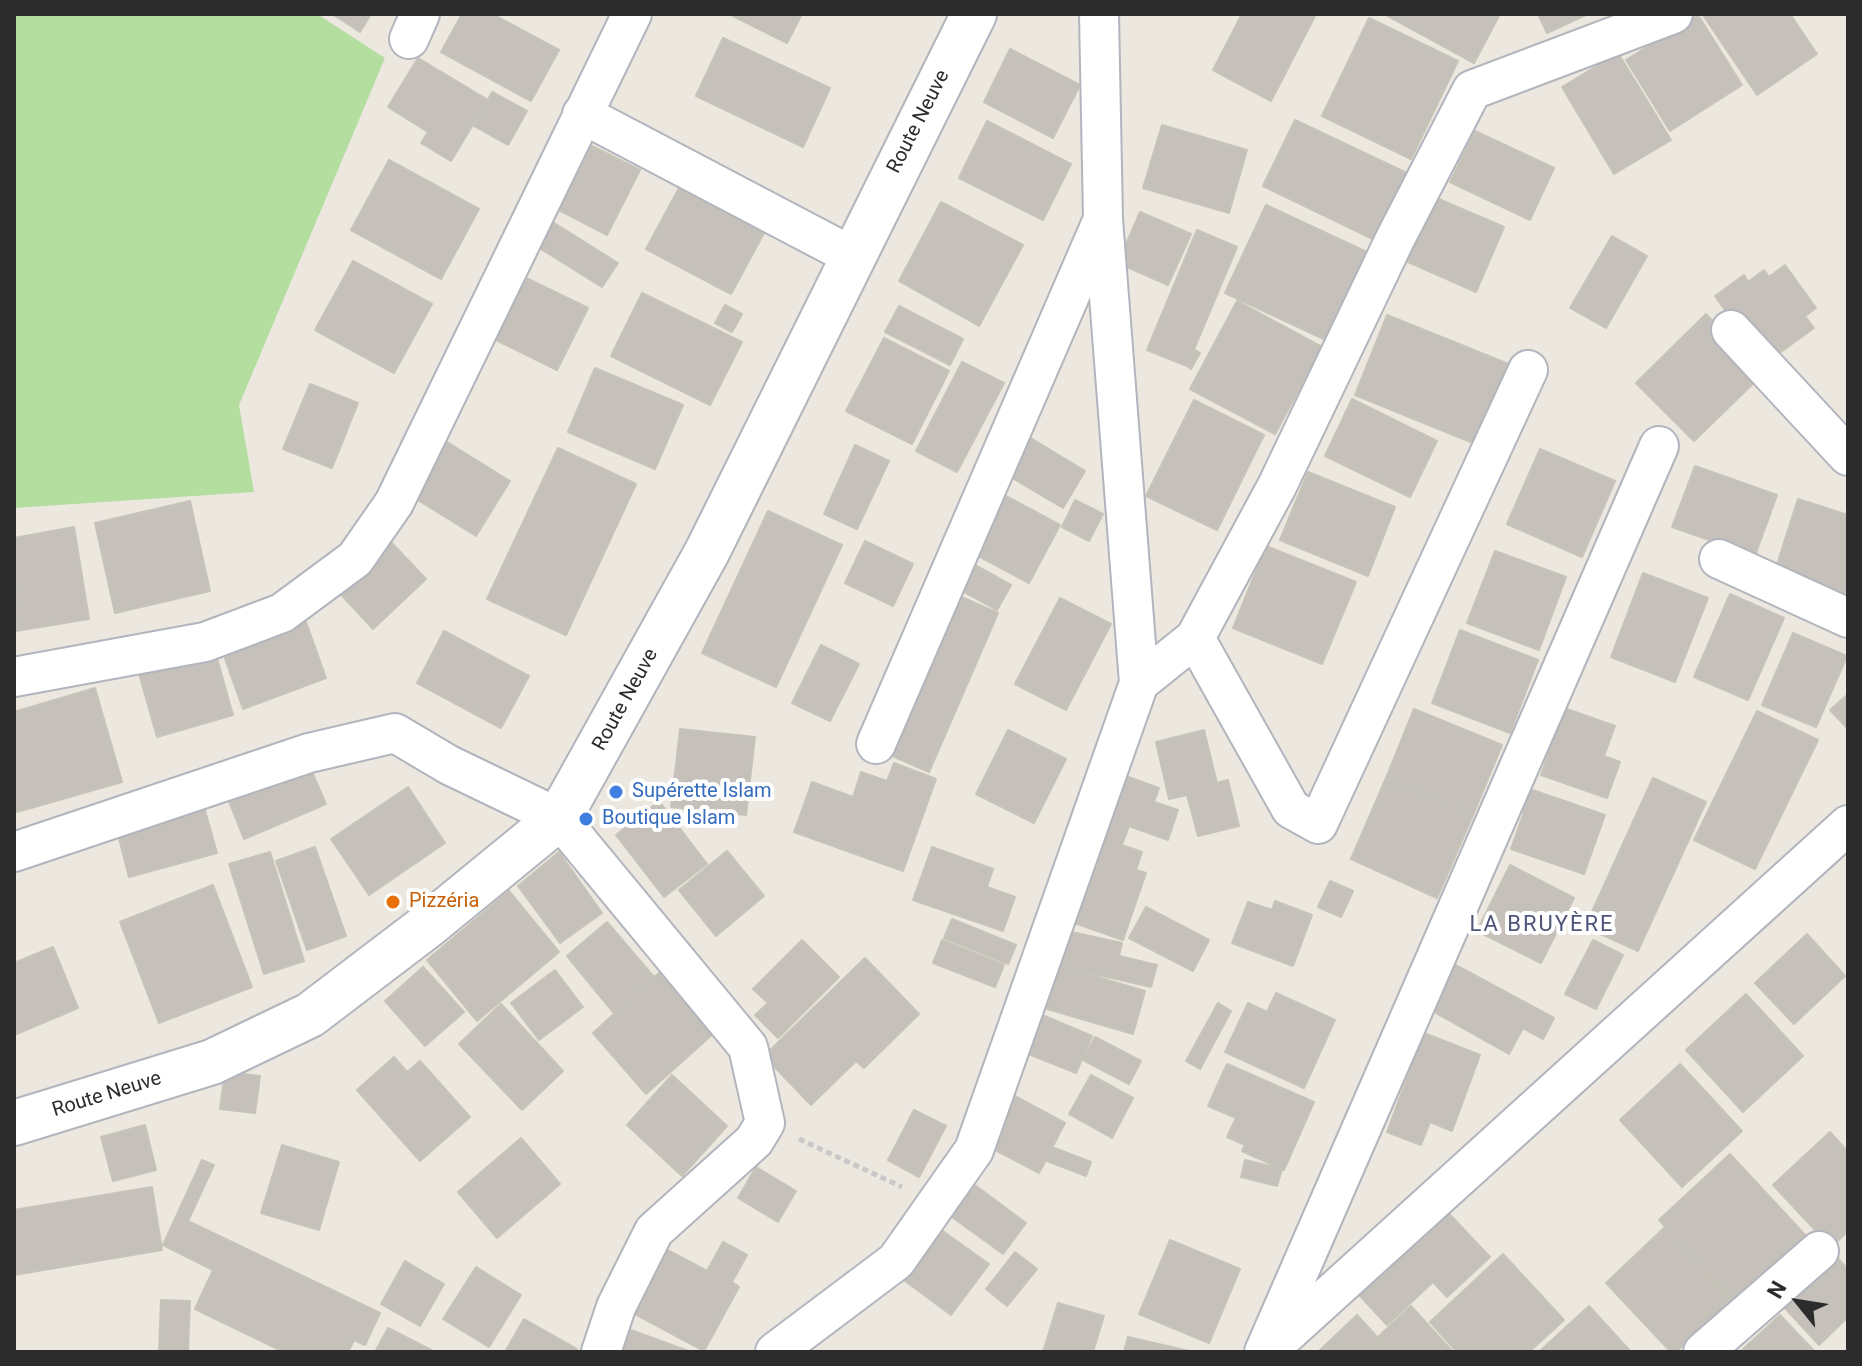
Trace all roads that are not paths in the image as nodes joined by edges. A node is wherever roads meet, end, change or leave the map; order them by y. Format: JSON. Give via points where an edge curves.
{"nodes":[{"id":1,"x":632,"y":14,"type":"edge"},
{"id":2,"x":974,"y":14,"type":"edge"},
{"id":3,"x":1099,"y":14,"type":"edge"},
{"id":4,"x":1673,"y":14,"type":"edge"},
{"id":5,"x":582,"y":114,"type":"junction"},
{"id":6,"x":1103,"y":219,"type":"junction"},
{"id":7,"x":852,"y":256,"type":"junction"},
{"id":8,"x":1731,"y":330,"type":"dead end"},
{"id":9,"x":1528,"y":370,"type":"dead end"},
{"id":10,"x":1659,"y":446,"type":"dead end"},
{"id":11,"x":1848,"y":456,"type":"edge"},
{"id":12,"x":1719,"y":559,"type":"dead end"},
{"id":13,"x":1848,"y":618,"type":"edge"},
{"id":14,"x":1195,"y":638,"type":"junction"},
{"id":15,"x":14,"y":677,"type":"edge"},
{"id":16,"x":1139,"y":683,"type":"junction"},
{"id":17,"x":876,"y":744,"type":"dead end"},
{"id":18,"x":559,"y":818,"type":"junction"},
{"id":19,"x":1848,"y":825,"type":"edge"},
{"id":20,"x":14,"y":852,"type":"edge"},
{"id":21,"x":14,"y":1123,"type":"edge"},
{"id":22,"x":1819,"y":1251,"type":"dead end"},
{"id":23,"x":601,"y":1352,"type":"edge"},
{"id":24,"x":775,"y":1352,"type":"edge"},
{"id":25,"x":1266,"y":1352,"type":"edge"},
{"id":26,"x":1703,"y":1352,"type":"edge"}],
"edges":[{"from":1,"to":5,"type":"street"},
{"from":2,"to":7,"type":"main road","name":"Route Neuve"},
{"from":3,"to":6,"type":"street"},
{"from":4,"to":14,"type":"street","via":[[1472,90],[1277,486]]},
{"from":5,"to":7,"type":"street"},
{"from":5,"to":15,"type":"street","via":[[394,503],[355,559],[282,613],[205,642]]},
{"from":6,"to":16,"type":"street"},
{"from":6,"to":17,"type":"street"},
{"from":7,"to":18,"type":"main road","name":"Route Neuve","via":[[707,552]]},
{"from":8,"to":11,"type":"street"},
{"from":9,"to":14,"type":"street","via":[[1318,824],[1291,809]]},
{"from":10,"to":25,"type":"street"},
{"from":12,"to":13,"type":"street"},
{"from":14,"to":16,"type":"street"},
{"from":16,"to":24,"type":"street","via":[[974,1150],[896,1261]]},
{"from":18,"to":20,"type":"street","via":[[395,733],[309,753]]},
{"from":18,"to":21,"type":"main road","name":"Route Neuve","via":[[310,1015],[212,1062]]},
{"from":18,"to":23,"type":"street","via":[[748,1047],[765,1123],[754,1141],[654,1231],[616,1307]]},
{"from":19,"to":25,"type":"street"},
{"from":22,"to":26,"type":"street"}]}
